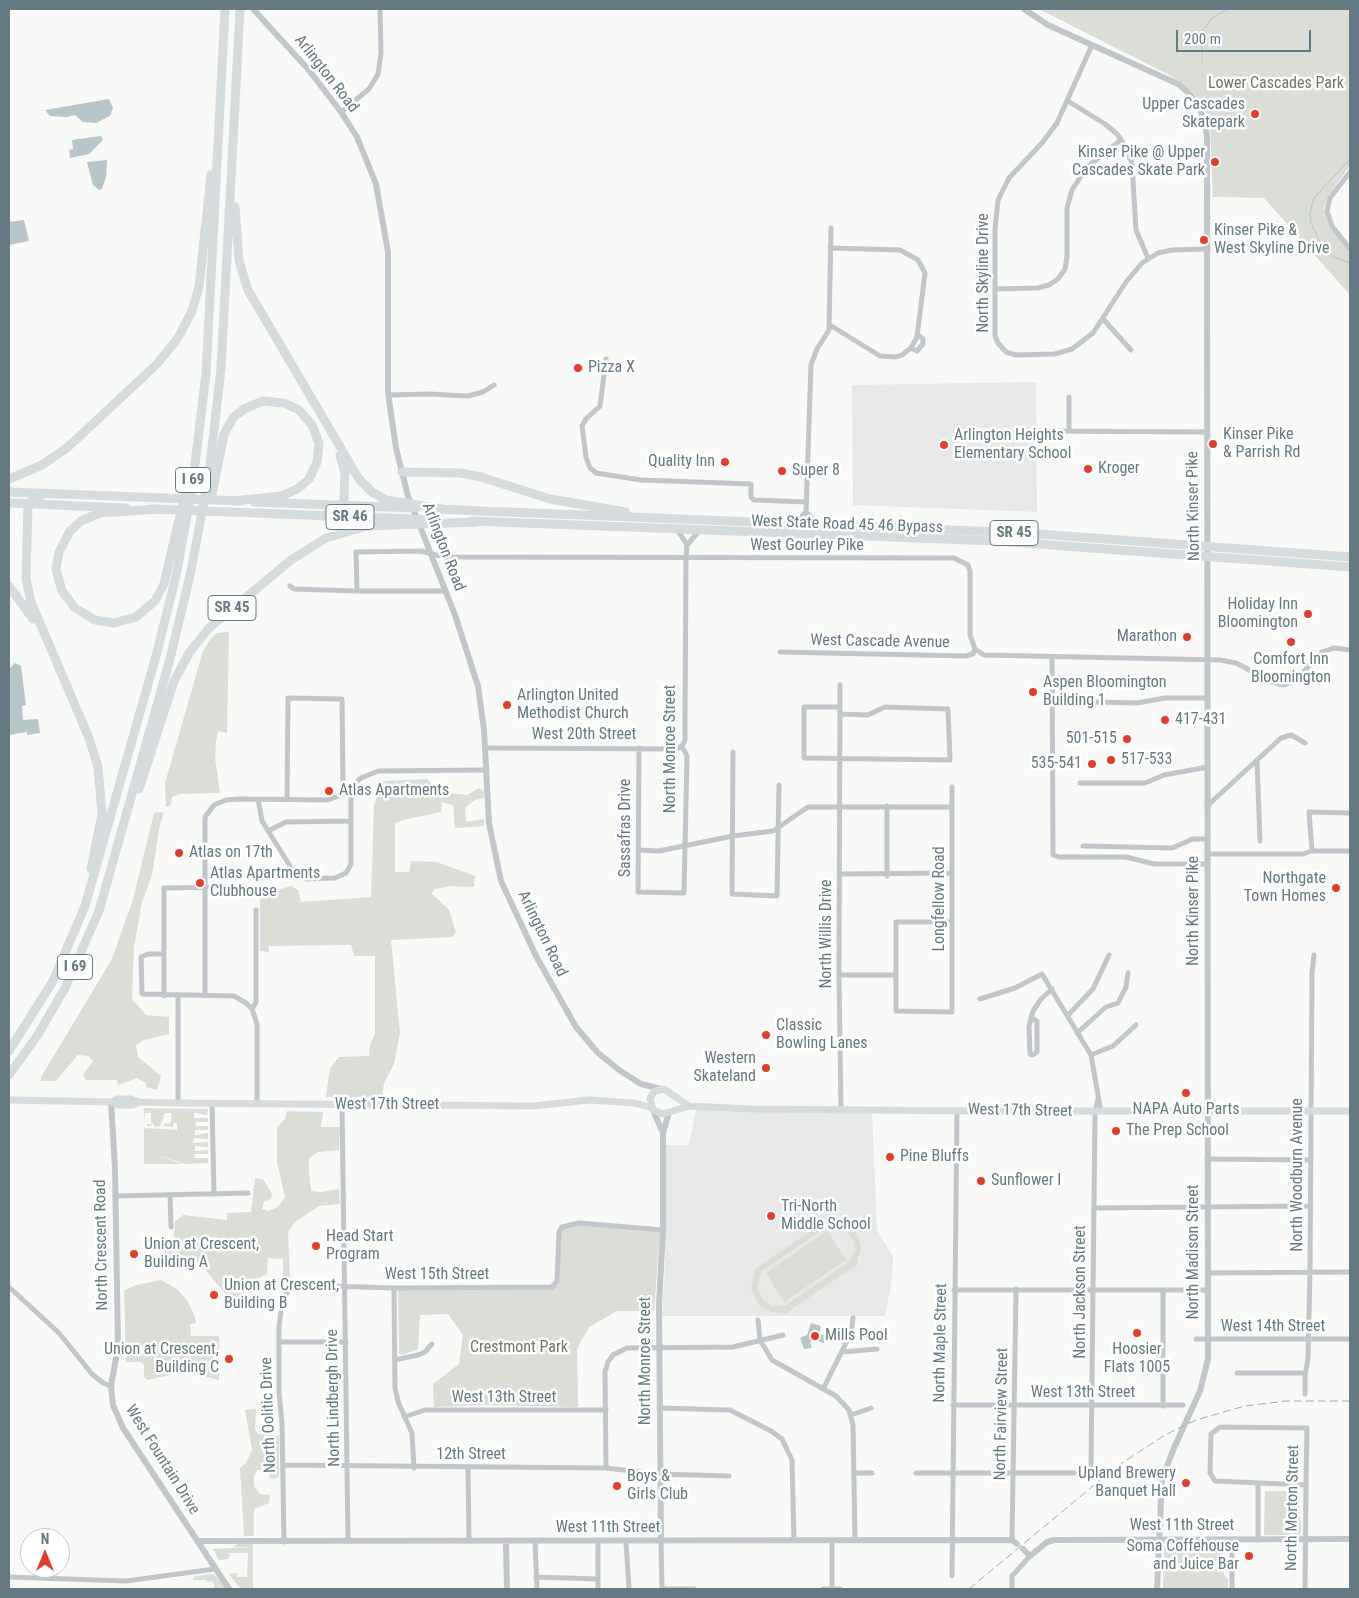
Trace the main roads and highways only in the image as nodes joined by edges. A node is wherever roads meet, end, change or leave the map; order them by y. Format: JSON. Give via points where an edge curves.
{"nodes":[{"id":1,"x":225,"y":9,"type":"edge"},
{"id":2,"x":240,"y":9,"type":"edge"},
{"id":3,"x":219,"y":111,"type":"junction"},
{"id":4,"x":234,"y":123,"type":"junction"},
{"id":5,"x":324,"y":422,"type":"junction"},
{"id":6,"x":199,"y":439,"type":"junction"},
{"id":7,"x":402,"y":472,"type":"road end"},
{"id":8,"x":9,"y":479,"type":"edge"},
{"id":9,"x":9,"y":492,"type":"edge"},
{"id":10,"x":43,"y":494,"type":"junction"},
{"id":11,"x":229,"y":501,"type":"junction"},
{"id":12,"x":9,"y":504,"type":"edge"},
{"id":13,"x":29,"y":504,"type":"junction"},
{"id":14,"x":342,"y":505,"type":"junction"},
{"id":15,"x":164,"y":509,"type":"junction"},
{"id":16,"x":441,"y":509,"type":"junction"},
{"id":17,"x":322,"y":516,"type":"junction"},
{"id":18,"x":636,"y":517,"type":"junction"},
{"id":19,"x":748,"y":521,"type":"junction"},
{"id":20,"x":477,"y":522,"type":"junction"},
{"id":21,"x":952,"y":530,"type":"junction"},
{"id":22,"x":734,"y":531,"type":"junction"},
{"id":23,"x":938,"y":538,"type":"junction"},
{"id":24,"x":1209,"y":551,"type":"junction"},
{"id":25,"x":1350,"y":557,"type":"edge"},
{"id":26,"x":1350,"y":567,"type":"edge"},
{"id":27,"x":191,"y":571,"type":"junction"},
{"id":28,"x":9,"y":586,"type":"edge"},
{"id":29,"x":50,"y":647,"type":"junction"},
{"id":30,"x":118,"y":848,"type":"junction"},
{"id":31,"x":73,"y":937,"type":"junction"},
{"id":32,"x":9,"y":1052,"type":"edge"},
{"id":33,"x":9,"y":1075,"type":"edge"},
{"id":34,"x":651,"y":1096,"type":"junction"},
{"id":35,"x":674,"y":1096,"type":"junction"},
{"id":36,"x":9,"y":1100,"type":"edge"},
{"id":37,"x":635,"y":1103,"type":"junction"},
{"id":38,"x":689,"y":1106,"type":"junction"},
{"id":39,"x":653,"y":1109,"type":"junction"},
{"id":40,"x":1350,"y":1111,"type":"edge"},
{"id":41,"x":669,"y":1112,"type":"junction"}],
"edges":[{"from":1,"to":3,"type":"highway","number":"I 69"},
{"from":2,"to":4,"type":"highway","number":"I 69"},
{"from":3,"to":6,"type":"highway","number":"I 69","via":[[206,374]]},
{"from":3,"to":8,"type":"highway","via":[[201,278],[192,311],[178,338],[158,364],[68,448],[42,465]]},
{"from":4,"to":5,"type":"highway","via":[[236,242],[243,276],[257,308]]},
{"from":4,"to":27,"type":"highway","number":"I 69","via":[[219,393]]},
{"from":5,"to":14,"type":"highway","via":[[344,465]]},
{"from":5,"to":16,"type":"highway","via":[[359,479],[372,492],[393,502]]},
{"from":6,"to":15,"type":"highway","via":[[164,584],[155,601],[136,617],[114,622],[95,620],[75,608],[62,591],[56,569],[59,552],[70,531],[81,521],[100,513]]},
{"from":6,"to":31,"type":"highway","number":"I 69","via":[[184,536],[165,624],[100,860]]},
{"from":7,"to":18,"type":"highway","via":[[461,473],[550,499],[622,510]]},
{"from":9,"to":10,"type":"highway"},
{"from":10,"to":11,"type":"highway","number":"SR 45"},
{"from":10,"to":13,"type":"highway"},
{"from":11,"to":14,"type":"highway","number":"SR 45"},
{"from":11,"to":27,"type":"highway","via":[[282,496],[309,479],[318,462],[319,444],[312,425],[299,410],[284,403],[263,401],[244,409],[229,424]]},
{"from":12,"to":13,"type":"highway","number":"SR 46"},
{"from":13,"to":15,"type":"highway","number":"SR 46"},
{"from":13,"to":29,"type":"highway","via":[[25,561],[27,586]]},
{"from":14,"to":16,"type":"highway","name":"West State Road 45 46 Bypass","number":"SR 45"},
{"from":14,"to":17,"type":"highway"},
{"from":15,"to":17,"type":"highway","number":"SR 46"},
{"from":16,"to":18,"type":"highway","name":"West State Road 45 46 Bypass","number":"SR 45"},
{"from":17,"to":20,"type":"highway","number":"SR 46"},
{"from":18,"to":19,"type":"highway","name":"West State Road 45 46 Bypass","number":"SR 45"},
{"from":19,"to":21,"type":"highway","name":"West State Road 45 46 Bypass","number":"SR 45"},
{"from":19,"to":22,"type":"highway"},
{"from":20,"to":22,"type":"highway","name":"West State Road 45 46 Bypass","number":"SR 45"},
{"from":20,"to":30,"type":"highway","number":"SR 45","via":[[378,524],[336,534],[300,553],[216,622],[192,649],[174,681]]},
{"from":21,"to":23,"type":"highway"},
{"from":21,"to":24,"type":"highway","name":"West State Road 45 46 Bypass","number":"SR 45"},
{"from":22,"to":23,"type":"highway","name":"West State Road 45 46 Bypass","number":"SR 45"},
{"from":23,"to":24,"type":"highway","name":"West State Road 45 46 Bypass","number":"SR 45"},
{"from":24,"to":25,"type":"highway","name":"West State Road 45 46 Bypass","number":"SR 45"},
{"from":24,"to":26,"type":"highway","name":"West State Road 45 46 Bypass","number":"SR 45"},
{"from":27,"to":30,"type":"highway","number":"I 69"},
{"from":28,"to":29,"type":"highway"},
{"from":29,"to":31,"type":"highway","via":[[92,746],[101,784],[102,808],[97,845]]},
{"from":30,"to":33,"type":"highway","number":"I 69","via":[[99,911],[73,972],[45,1022]]},
{"from":31,"to":32,"type":"highway","number":"I 69","via":[[44,996]]},
{"from":34,"to":35,"type":"main road","via":[[661,1089],[669,1090]]},
{"from":34,"to":37,"type":"main road","name":"West 17th Street"},
{"from":34,"to":39,"type":"main road"},
{"from":35,"to":38,"type":"main road"},
{"from":35,"to":41,"type":"main road","via":[[675,1104]]},
{"from":36,"to":37,"type":"main road","name":"West 17th Street","via":[[131,1105],[138,1102],[533,1106],[589,1100]]},
{"from":37,"to":39,"type":"main road","name":"West 17th Street"},
{"from":38,"to":40,"type":"main road","name":"West 17th Street","via":[[1098,1112]]},
{"from":38,"to":41,"type":"main road","name":"West 17th Street"},
{"from":39,"to":41,"type":"main road","via":[[660,1114]]}]}
